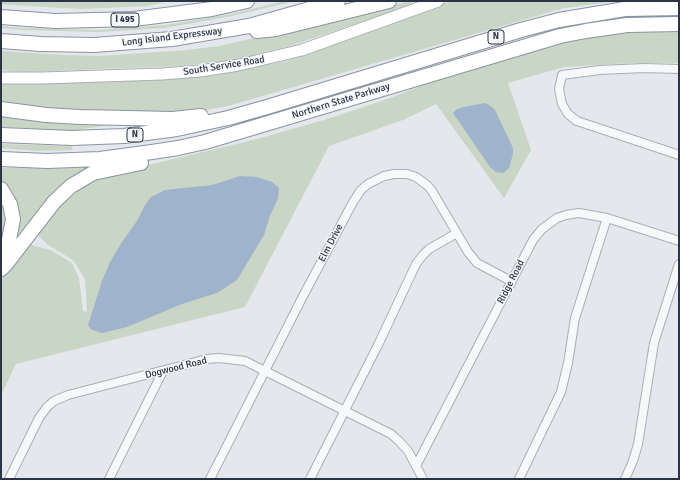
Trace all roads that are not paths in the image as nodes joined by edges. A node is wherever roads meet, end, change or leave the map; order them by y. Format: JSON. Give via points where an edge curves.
{"nodes":[{"id":1,"x":247,"y":1,"type":"edge"},
{"id":2,"x":338,"y":1,"type":"edge"},
{"id":3,"x":389,"y":1,"type":"edge"},
{"id":4,"x":438,"y":1,"type":"edge"},
{"id":5,"x":679,"y":8,"type":"edge"},
{"id":6,"x":1,"y":17,"type":"edge"},
{"id":7,"x":679,"y":24,"type":"edge"},
{"id":8,"x":198,"y":36,"type":"junction"},
{"id":9,"x":1,"y":41,"type":"edge"},
{"id":10,"x":679,"y":69,"type":"edge"},
{"id":11,"x":1,"y":78,"type":"edge"},
{"id":12,"x":267,"y":107,"type":"junction"},
{"id":13,"x":1,"y":109,"type":"edge"},
{"id":14,"x":1,"y":135,"type":"edge"},
{"id":15,"x":204,"y":142,"type":"junction"},
{"id":16,"x":679,"y":155,"type":"edge"},
{"id":17,"x":1,"y":159,"type":"edge"},
{"id":18,"x":1,"y":189,"type":"edge"},
{"id":19,"x":607,"y":218,"type":"junction"},
{"id":20,"x":457,"y":233,"type":"junction"},
{"id":21,"x":679,"y":241,"type":"edge"},
{"id":22,"x":1,"y":254,"type":"edge"},
{"id":23,"x":679,"y":264,"type":"edge"},
{"id":24,"x":1,"y":269,"type":"edge"},
{"id":25,"x":511,"y":281,"type":"junction"},
{"id":26,"x":265,"y":370,"type":"junction"},
{"id":27,"x":163,"y":371,"type":"junction"},
{"id":28,"x":345,"y":410,"type":"junction"},
{"id":29,"x":416,"y":466,"type":"junction"},
{"id":30,"x":9,"y":479,"type":"edge"},
{"id":31,"x":108,"y":479,"type":"edge"},
{"id":32,"x":210,"y":479,"type":"edge"},
{"id":33,"x":310,"y":479,"type":"edge"},
{"id":34,"x":423,"y":479,"type":"edge"},
{"id":35,"x":519,"y":479,"type":"edge"},
{"id":36,"x":625,"y":479,"type":"edge"}],
"edges":[{"from":1,"to":6,"type":"highway","number":"I 495","via":[[212,9],[108,21]]},
{"from":2,"to":8,"type":"highway","name":"Long Island Expressway","via":[[262,23]]},
{"from":3,"to":8,"type":"highway","via":[[276,29]]},
{"from":4,"to":11,"type":"main road","name":"South Service Road","via":[[308,48],[239,65],[162,74]]},
{"from":5,"to":12,"type":"highway","name":"Northern State Parkway","number":"N","via":[[626,9],[559,20]]},
{"from":7,"to":15,"type":"highway","name":"Northern State Parkway","number":"N","via":[[613,27],[547,39]]},
{"from":8,"to":9,"type":"highway","name":"Long Island Expressway","via":[[94,45]]},
{"from":10,"to":16,"type":"street","via":[[600,70],[562,75],[559,89],[562,104],[572,118]]},
{"from":12,"to":13,"type":"highway","via":[[226,110],[173,119],[52,116]]},
{"from":12,"to":14,"type":"highway","name":"Northern State Parkway","number":"N","via":[[203,124],[151,133],[72,138]]},
{"from":15,"to":17,"type":"highway","name":"Northern State Parkway","number":"N","via":[[100,159]]},
{"from":15,"to":24,"type":"highway","via":[[168,158],[102,171],[77,181],[52,205]]},
{"from":18,"to":22,"type":"highway","via":[[10,204],[13,219],[9,240]]},
{"from":19,"to":21,"type":"street","name":"Ridge Road"},
{"from":19,"to":25,"type":"street","name":"Ridge Road","via":[[579,213],[566,215],[551,222],[533,240]]},
{"from":19,"to":35,"type":"street","via":[[576,318],[560,392]]},
{"from":20,"to":25,"type":"street","name":"Elm Drive","via":[[477,263]]},
{"from":20,"to":26,"type":"street","name":"Elm Drive","via":[[432,191],[416,177],[394,174],[368,184],[353,202]]},
{"from":20,"to":28,"type":"street","via":[[429,249],[416,264]]},
{"from":23,"to":36,"type":"street","via":[[654,343],[638,444]]},
{"from":25,"to":29,"type":"street","name":"Ridge Road"},
{"from":26,"to":27,"type":"street","name":"Dogwood Road","via":[[245,361],[219,358]]},
{"from":26,"to":28,"type":"street","name":"Dogwood Road"},
{"from":26,"to":32,"type":"street","name":"Elm Drive"},
{"from":27,"to":30,"type":"street","name":"Dogwood Road","via":[[68,395],[54,401],[39,418]]},
{"from":27,"to":31,"type":"street"},
{"from":28,"to":29,"type":"street","name":"Dogwood Road","via":[[393,436],[404,446]]},
{"from":28,"to":33,"type":"street"},
{"from":29,"to":34,"type":"street","name":"Dogwood Road"}]}
